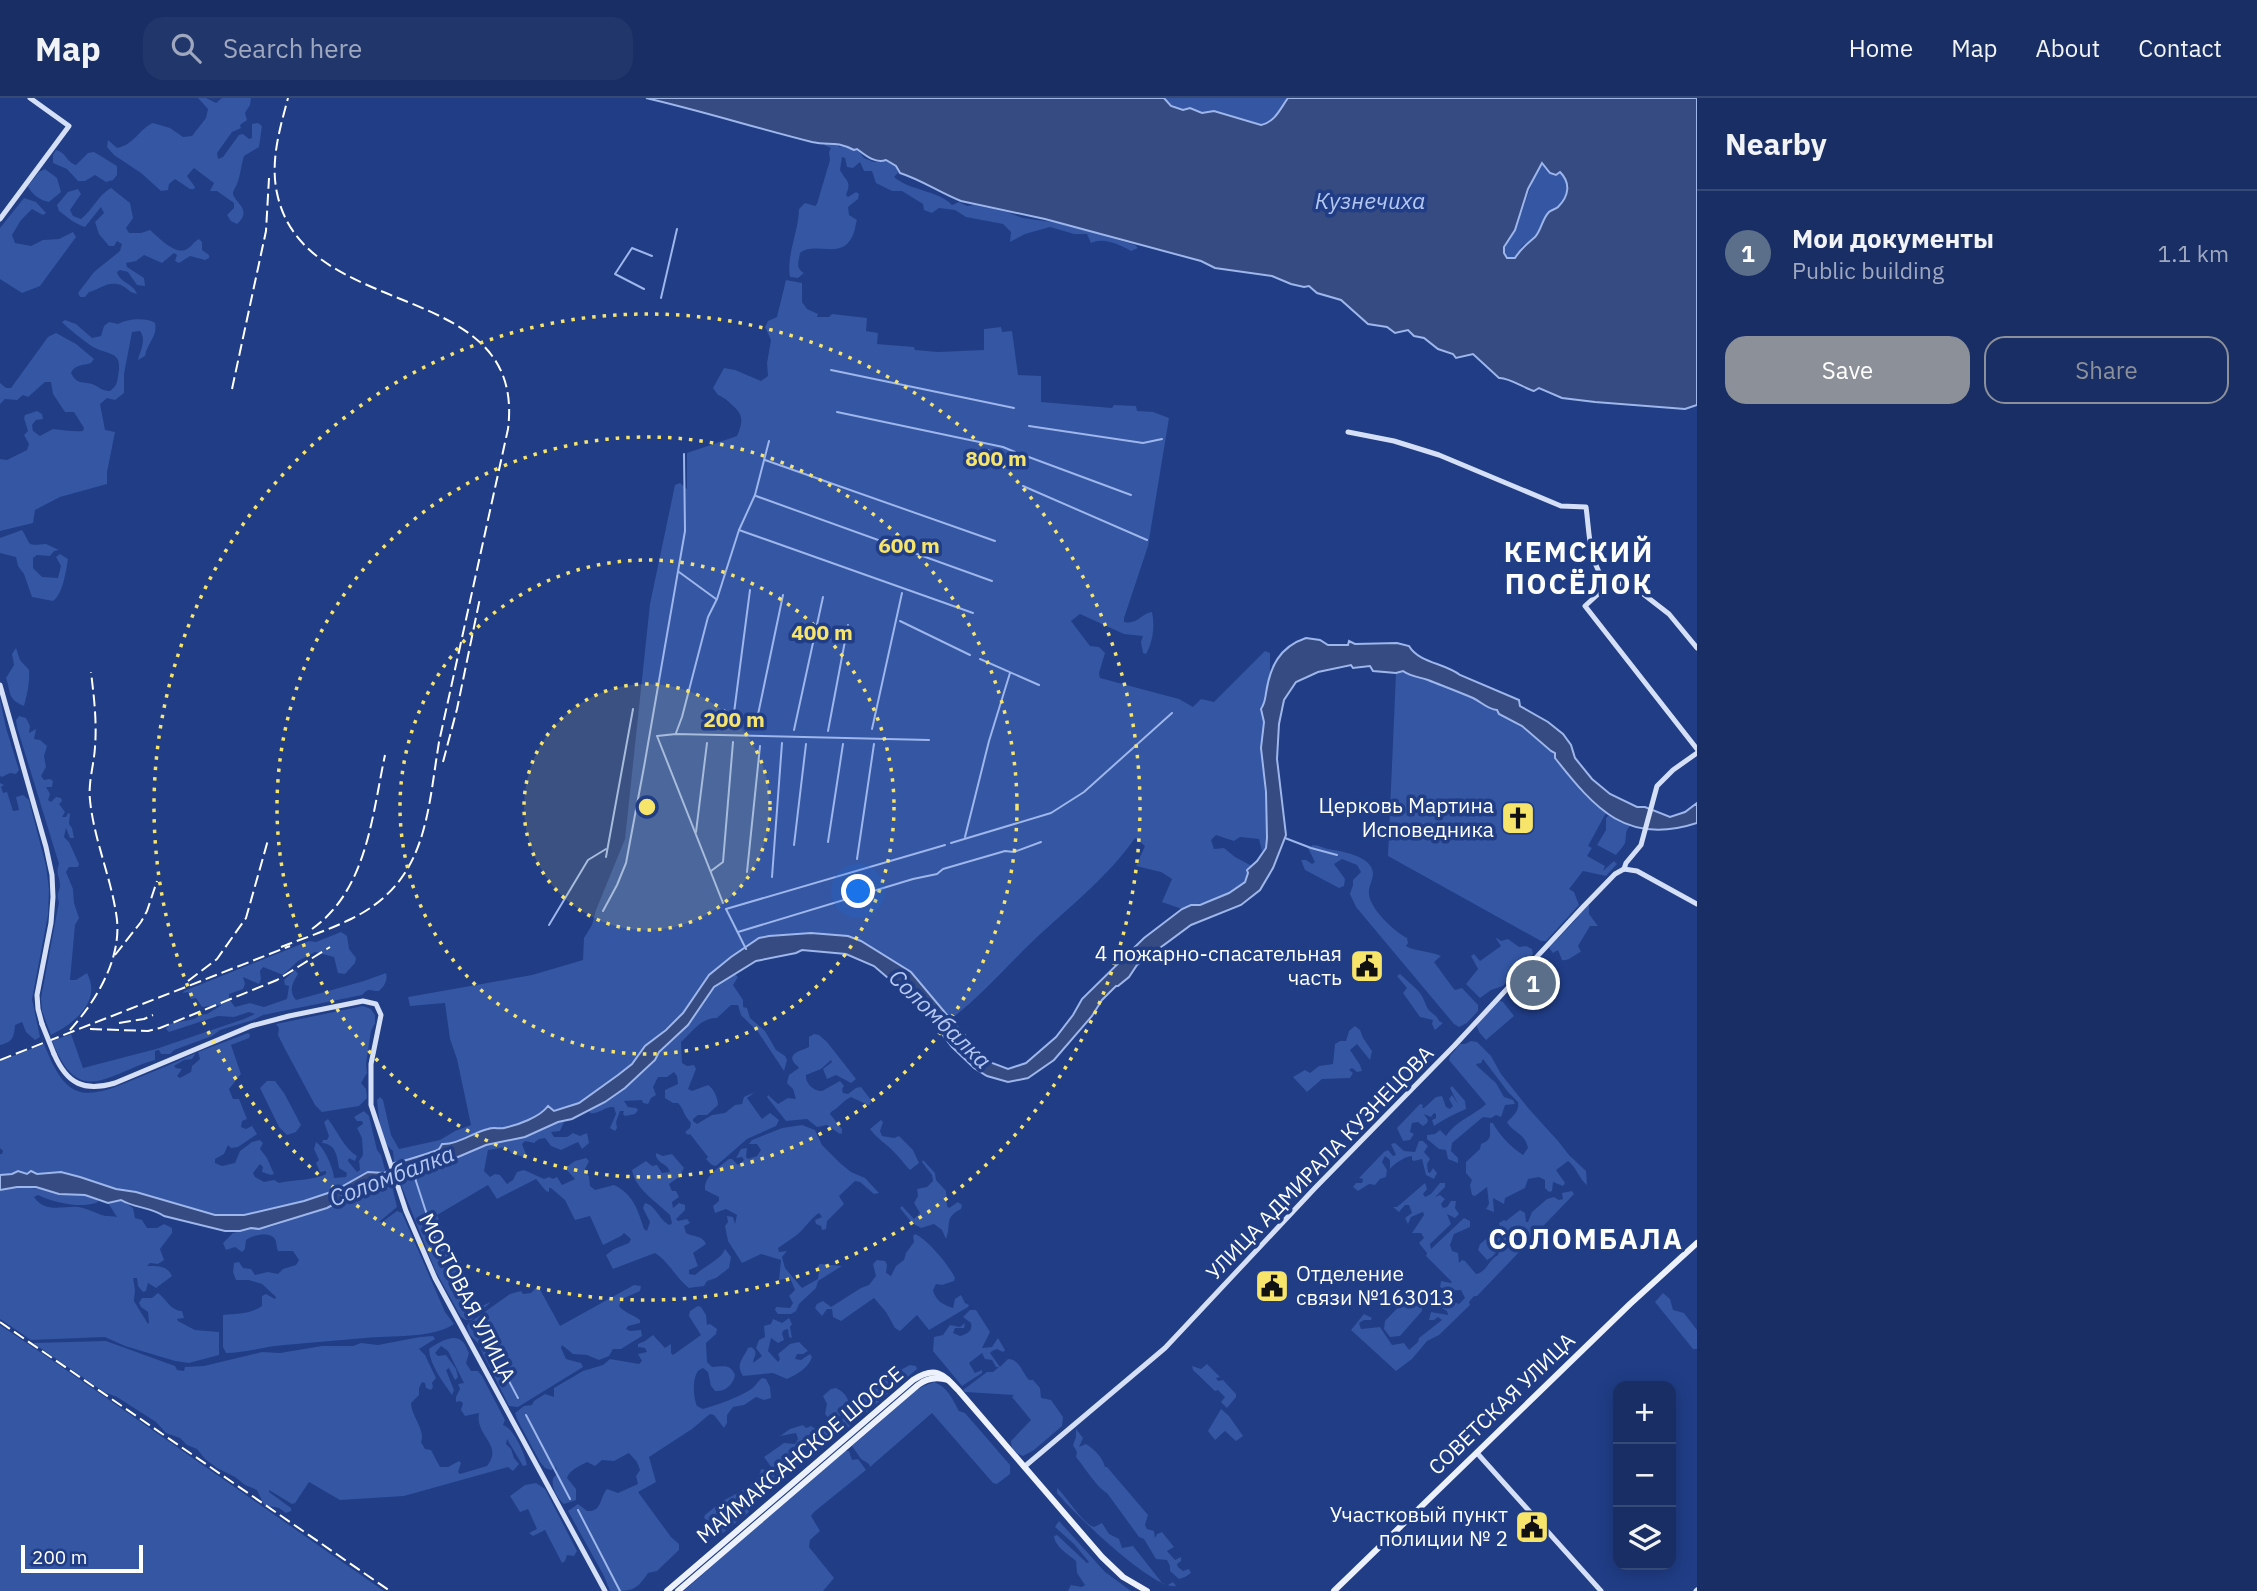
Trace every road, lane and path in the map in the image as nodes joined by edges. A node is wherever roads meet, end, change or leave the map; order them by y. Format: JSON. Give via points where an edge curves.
{"nodes":[{"id":1,"x":30,"y":98,"type":"edge"},
{"id":2,"x":0,"y":219,"type":"edge"},
{"id":3,"x":1348,"y":432,"type":"dead end"},
{"id":4,"x":1608,"y":584,"type":"junction"},
{"id":5,"x":1697,"y":649,"type":"edge"},
{"id":6,"x":0,"y":685,"type":"edge"},
{"id":7,"x":1697,"y":751,"type":"edge"},
{"id":8,"x":1625,"y":869,"type":"junction"},
{"id":9,"x":1697,"y":904,"type":"edge"},
{"id":10,"x":1697,"y":1243,"type":"edge"},
{"id":11,"x":950,"y":1381,"type":"junction"},
{"id":12,"x":1477,"y":1453,"type":"junction"},
{"id":13,"x":1024,"y":1466,"type":"junction"},
{"id":14,"x":605,"y":1591,"type":"edge"},
{"id":15,"x":667,"y":1591,"type":"edge"},
{"id":16,"x":678,"y":1591,"type":"edge"},
{"id":17,"x":1147,"y":1591,"type":"edge"},
{"id":18,"x":1334,"y":1591,"type":"edge"},
{"id":19,"x":1601,"y":1591,"type":"edge"}],
"edges":[{"from":1,"to":2,"type":"main road","via":[[69,126]]},
{"from":3,"to":4,"type":"main road","via":[[1439,455],[1561,506],[1586,507],[1592,558]]},
{"from":4,"to":5,"type":"main road","via":[[1629,583],[1669,614]]},
{"from":4,"to":7,"type":"main road","via":[[1585,606]]},
{"from":6,"to":14,"type":"main road","name":"МОСТОВАЯ УЛИЦА","bridge":true,"via":[[50,866],[53,897],[37,995],[42,1024],[60,1066],[71,1079],[100,1087],[251,1026],[373,1002],[382,1016],[371,1064],[371,1105],[399,1192],[439,1286]]},
{"from":7,"to":8,"type":"main road","name":"УЛИЦА АДМИРАЛА КУЗНЕЦОВА","via":[[1657,786],[1641,845]]},
{"from":8,"to":9,"type":"main road"},
{"from":8,"to":13,"type":"main road","name":"УЛИЦА АДМИРАЛА КУЗНЕЦОВА","via":[[1615,874],[1377,1122],[1178,1335]]},
{"from":10,"to":12,"type":"main road","name":"СОВЕТСКАЯ УЛИЦА"},
{"from":11,"to":13,"type":"main road"},
{"from":11,"to":15,"type":"main road","name":"МАЙМАКСАНСКОЕ ШОССЕ","via":[[936,1372],[914,1380]]},
{"from":11,"to":16,"type":"main road","name":"МАЙМАКСАНСКОЕ ШОССЕ","via":[[935,1378],[918,1385]]},
{"from":12,"to":18,"type":"main road","name":"СОВЕТСКАЯ УЛИЦА"},
{"from":12,"to":19,"type":"main road"},
{"from":13,"to":17,"type":"main road","via":[[1102,1558]]}]}
